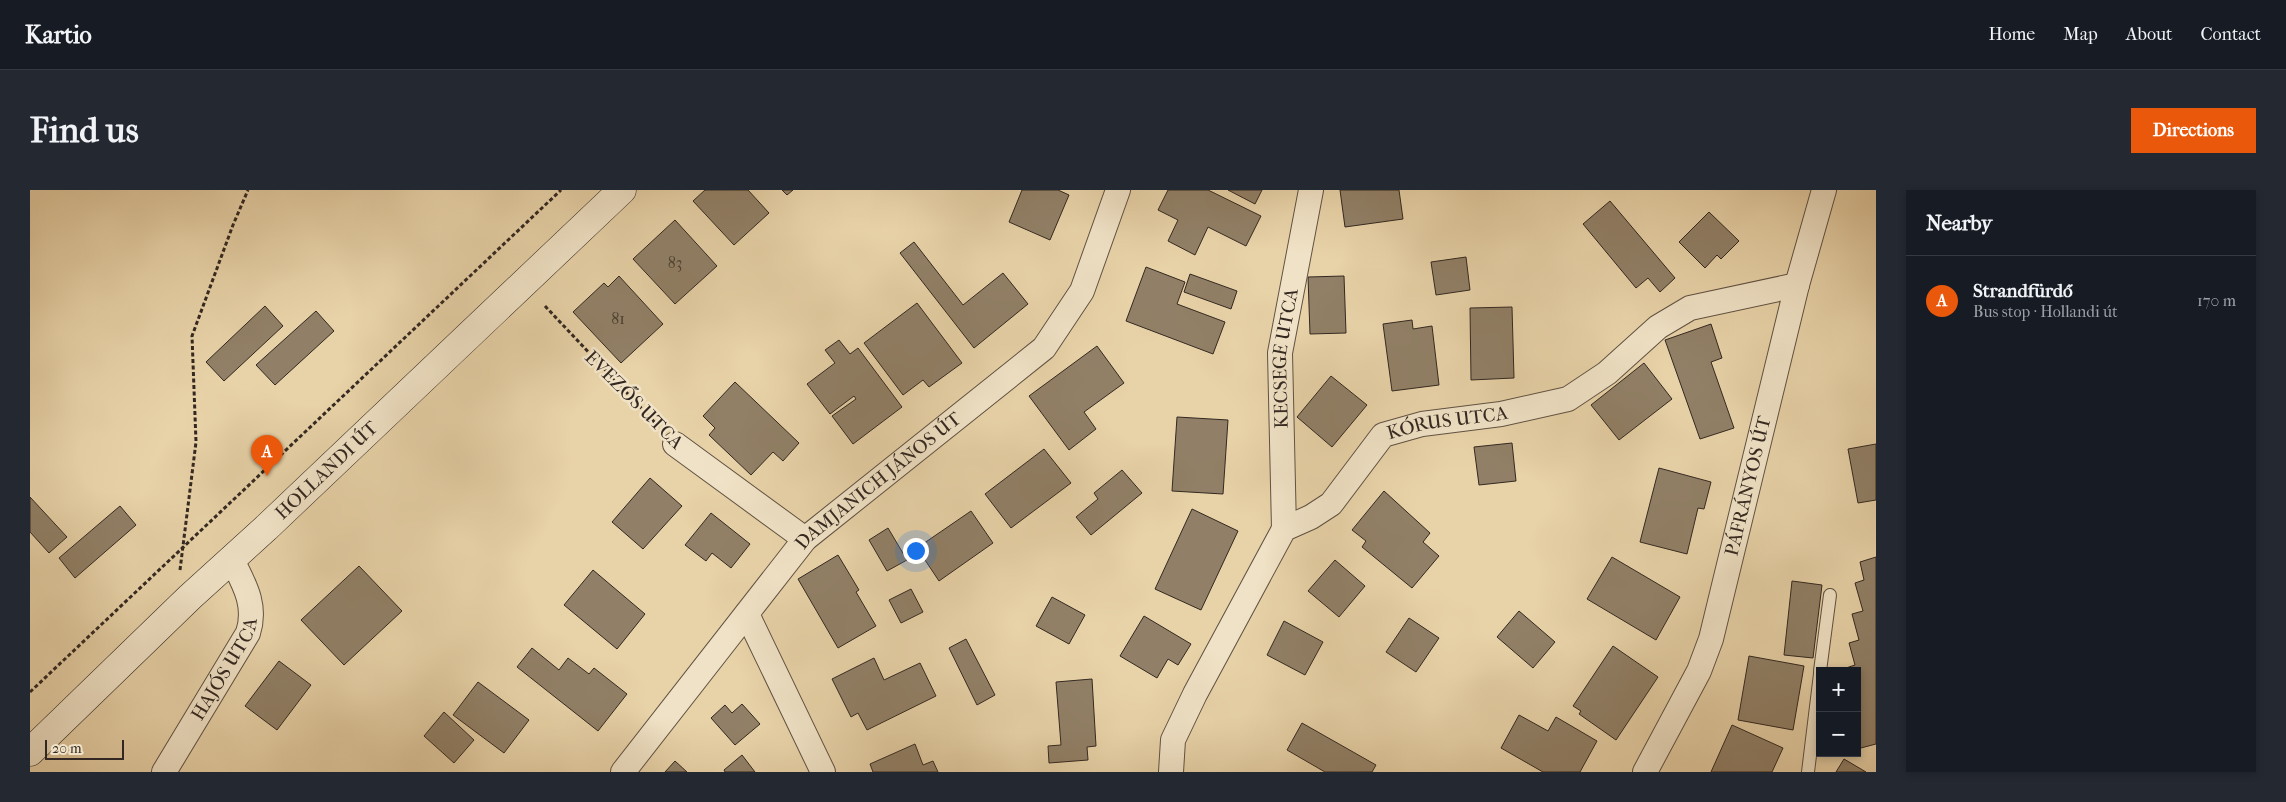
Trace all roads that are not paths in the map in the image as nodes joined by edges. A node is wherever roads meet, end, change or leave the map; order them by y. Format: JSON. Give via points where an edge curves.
{"nodes":[{"id":1,"x":622,"y":190,"type":"edge"},
{"id":2,"x":1118,"y":190,"type":"edge"},
{"id":3,"x":1311,"y":190,"type":"edge"},
{"id":4,"x":1824,"y":190,"type":"edge"},
{"id":5,"x":1797,"y":285,"type":"junction"},
{"id":6,"x":674,"y":444,"type":"road end"},
{"id":7,"x":1284,"y":529,"type":"junction"},
{"id":8,"x":805,"y":539,"type":"junction"},
{"id":9,"x":232,"y":560,"type":"junction"},
{"id":10,"x":1830,"y":595,"type":"dead end"},
{"id":11,"x":747,"y":614,"type":"junction"},
{"id":12,"x":1821,"y":667,"type":"edge"},
{"id":13,"x":1816,"y":705,"type":"edge"},
{"id":14,"x":30,"y":752,"type":"edge"},
{"id":15,"x":164,"y":772,"type":"edge"},
{"id":16,"x":623,"y":772,"type":"edge"},
{"id":17,"x":823,"y":772,"type":"edge"},
{"id":18,"x":1171,"y":772,"type":"edge"},
{"id":19,"x":1645,"y":772,"type":"edge"},
{"id":20,"x":1808,"y":772,"type":"edge"}],
"edges":[{"from":1,"to":9,"type":"street","name":"HOLLANDI ÚT"},
{"from":2,"to":8,"type":"street","name":"DAMJANICH JÁNOS ÚT","via":[[1082,292],[1044,348]]},
{"from":3,"to":7,"type":"street","name":"KECSEGE UTCA","via":[[1280,353]]},
{"from":4,"to":5,"type":"street","name":"PÁFRÁNYOS ÚT"},
{"from":5,"to":7,"type":"street","name":"KÓRUS UTCA","via":[[1690,308],[1658,327],[1607,373],[1568,399],[1501,414],[1422,424],[1383,435],[1331,504]]},
{"from":5,"to":19,"type":"street","name":"PÁFRÁNYOS ÚT","via":[[1711,639],[1699,671]]},
{"from":6,"to":8,"type":"street","name":"EVEZŐS UTCA"},
{"from":7,"to":18,"type":"street","via":[[1194,694],[1173,740]]},
{"from":8,"to":11,"type":"street","name":"DAMJANICH JÁNOS ÚT"},
{"from":9,"to":14,"type":"street","name":"HOLLANDI ÚT","via":[[190,596]]},
{"from":9,"to":15,"type":"street","name":"HAJÓS UTCA","via":[[252,604],[252,621]]},
{"from":10,"to":12,"type":"lane"},
{"from":11,"to":16,"type":"street","name":"DAMJANICH JÁNOS ÚT"},
{"from":11,"to":17,"type":"street"},
{"from":13,"to":20,"type":"lane"}]}
